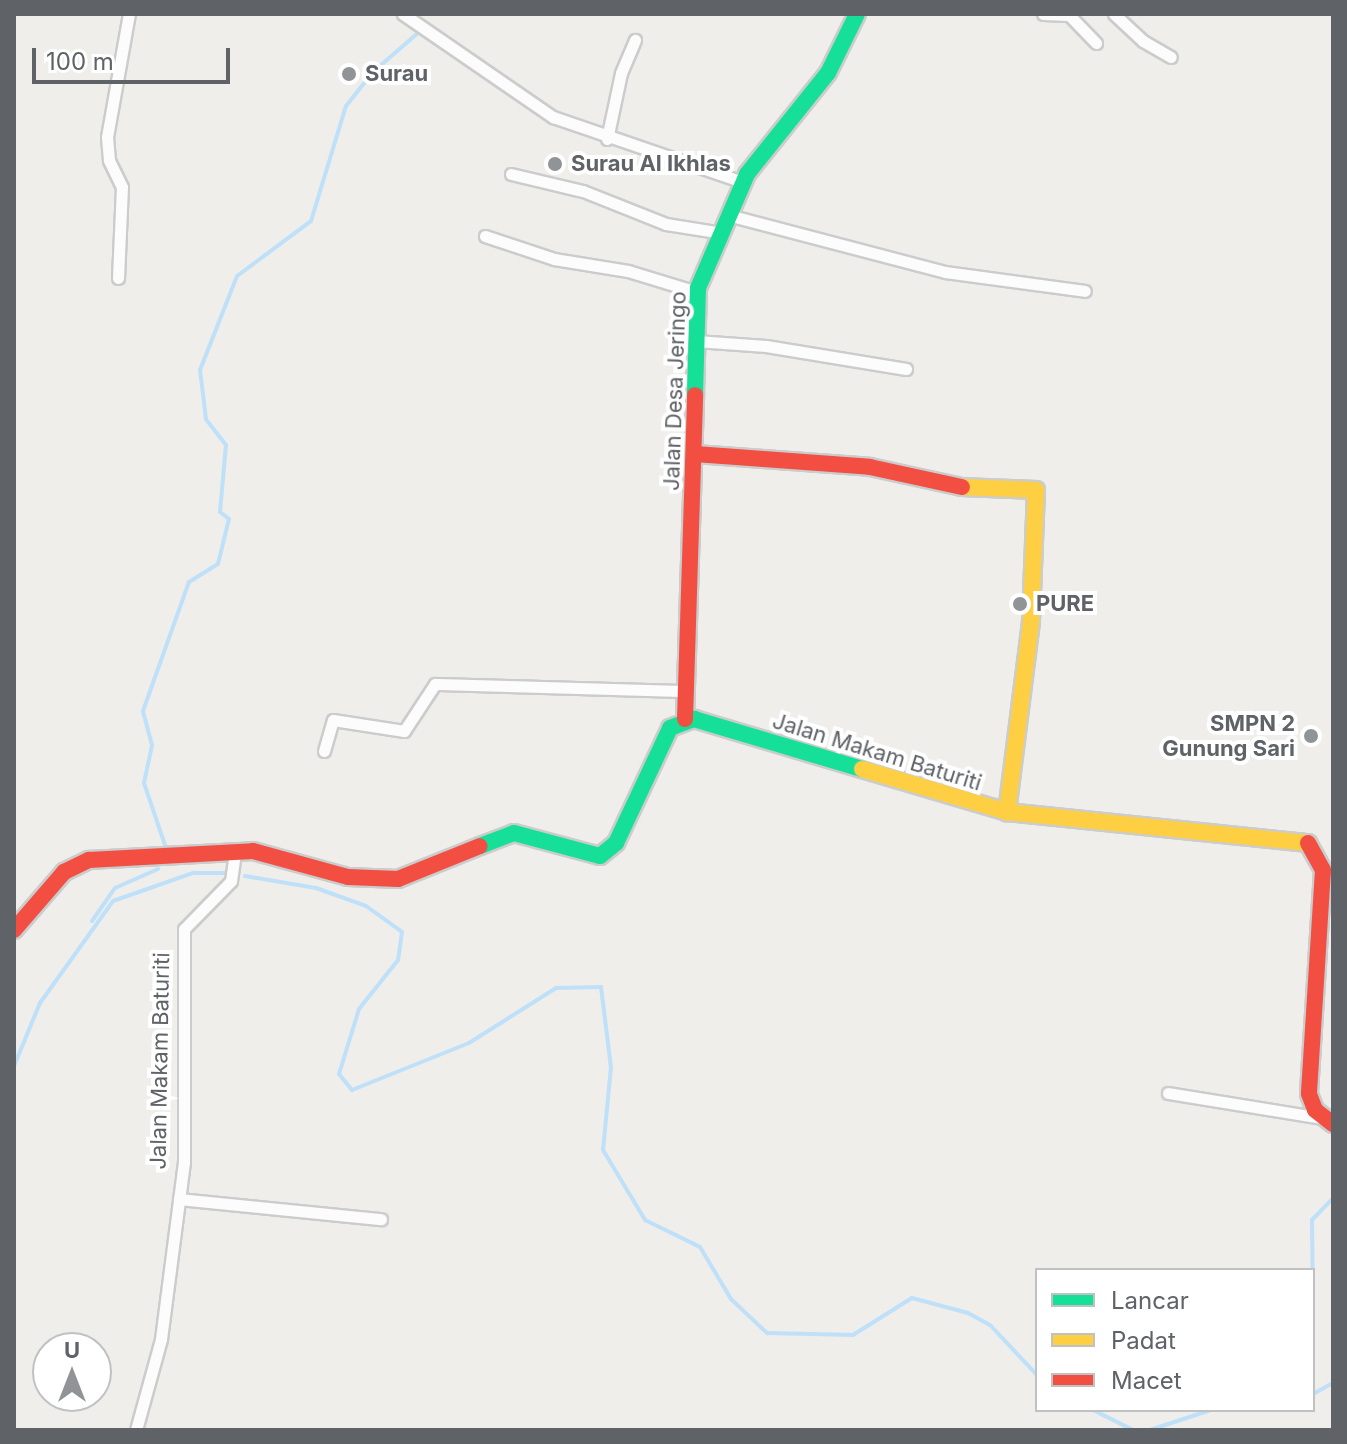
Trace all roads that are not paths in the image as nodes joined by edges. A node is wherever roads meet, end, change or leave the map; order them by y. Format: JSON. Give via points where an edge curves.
{"nodes":[{"id":1,"x":129,"y":14,"type":"edge"},
{"id":2,"x":403,"y":14,"type":"edge"},
{"id":3,"x":857,"y":14,"type":"edge"},
{"id":4,"x":1043,"y":14,"type":"edge"},
{"id":5,"x":1114,"y":14,"type":"edge"},
{"id":6,"x":635,"y":40,"type":"dead end"},
{"id":7,"x":1096,"y":43,"type":"dead end"},
{"id":8,"x":1171,"y":57,"type":"dead end"},
{"id":9,"x":607,"y":139,"type":"junction"},
{"id":10,"x":511,"y":174,"type":"dead end"},
{"id":11,"x":743,"y":182,"type":"junction"},
{"id":12,"x":728,"y":215,"type":"junction"},
{"id":13,"x":723,"y":233,"type":"junction"},
{"id":14,"x":485,"y":236,"type":"dead end"},
{"id":15,"x":118,"y":278,"type":"dead end"},
{"id":16,"x":1085,"y":291,"type":"dead end"},
{"id":17,"x":697,"y":292,"type":"junction"},
{"id":18,"x":696,"y":341,"type":"junction"},
{"id":19,"x":906,"y":369,"type":"dead end"},
{"id":20,"x":695,"y":454,"type":"junction"},
{"id":21,"x":685,"y":691,"type":"junction"},
{"id":22,"x":685,"y":719,"type":"junction"},
{"id":23,"x":324,"y":751,"type":"dead end"},
{"id":24,"x":1007,"y":812,"type":"junction"},
{"id":25,"x":235,"y":852,"type":"junction"},
{"id":26,"x":1327,"y":862,"type":"edge"},
{"id":27,"x":14,"y":930,"type":"edge"},
{"id":28,"x":1168,"y":1093,"type":"dead end"},
{"id":29,"x":1328,"y":1121,"type":"edge"},
{"id":30,"x":179,"y":1199,"type":"junction"},
{"id":31,"x":381,"y":1219,"type":"dead end"},
{"id":32,"x":136,"y":1430,"type":"edge"}],
"edges":[{"from":1,"to":15,"type":"street","via":[[107,137],[109,160],[122,187]]},
{"from":2,"to":9,"type":"street","via":[[532,105]]},
{"from":3,"to":11,"type":"street","name":"Jalan Desa Jeringo","via":[[828,73]]},
{"from":4,"to":7,"type":"street","via":[[1069,15]]},
{"from":5,"to":8,"type":"street","via":[[1143,41]]},
{"from":6,"to":9,"type":"street","via":[[621,73]]},
{"from":9,"to":11,"type":"street"},
{"from":10,"to":13,"type":"street","via":[[583,191],[666,224]]},
{"from":11,"to":12,"type":"street","name":"Jalan Desa Jeringo"},
{"from":12,"to":13,"type":"street","name":"Jalan Desa Jeringo"},
{"from":12,"to":16,"type":"street","via":[[933,269]]},
{"from":13,"to":17,"type":"street","name":"Jalan Desa Jeringo"},
{"from":14,"to":17,"type":"street","via":[[554,259],[628,271]]},
{"from":17,"to":18,"type":"street","name":"Jalan Desa Jeringo"},
{"from":18,"to":19,"type":"street","via":[[766,346]]},
{"from":18,"to":20,"type":"street","name":"Jalan Desa Jeringo"},
{"from":20,"to":21,"type":"street","name":"Jalan Desa Jeringo"},
{"from":20,"to":24,"type":"street","via":[[870,467],[973,489],[1036,490],[1031,622]]},
{"from":21,"to":22,"type":"street","name":"Jalan Desa Jeringo"},
{"from":21,"to":23,"type":"street","via":[[435,684],[404,731],[333,720]]},
{"from":22,"to":24,"type":"street","name":"Jalan Makam Baturiti"},
{"from":22,"to":25,"type":"street","via":[[668,731],[616,843],[600,856],[514,833],[413,877],[371,880],[266,853]]},
{"from":24,"to":26,"type":"street","name":"Jalan Makam Baturiti","via":[[1295,838],[1314,846]]},
{"from":25,"to":27,"type":"street","via":[[82,861],[64,872]]},
{"from":25,"to":30,"type":"street","name":"Jalan Makam Baturiti","via":[[231,881],[184,929],[185,1134]]},
{"from":26,"to":29,"type":"street","name":"Jalan Makam Baturiti","via":[[1309,1094]]},
{"from":28,"to":29,"type":"street"},
{"from":30,"to":31,"type":"street"},
{"from":30,"to":32,"type":"street","name":"Jalan Makam Baturiti","via":[[161,1339]]}]}
